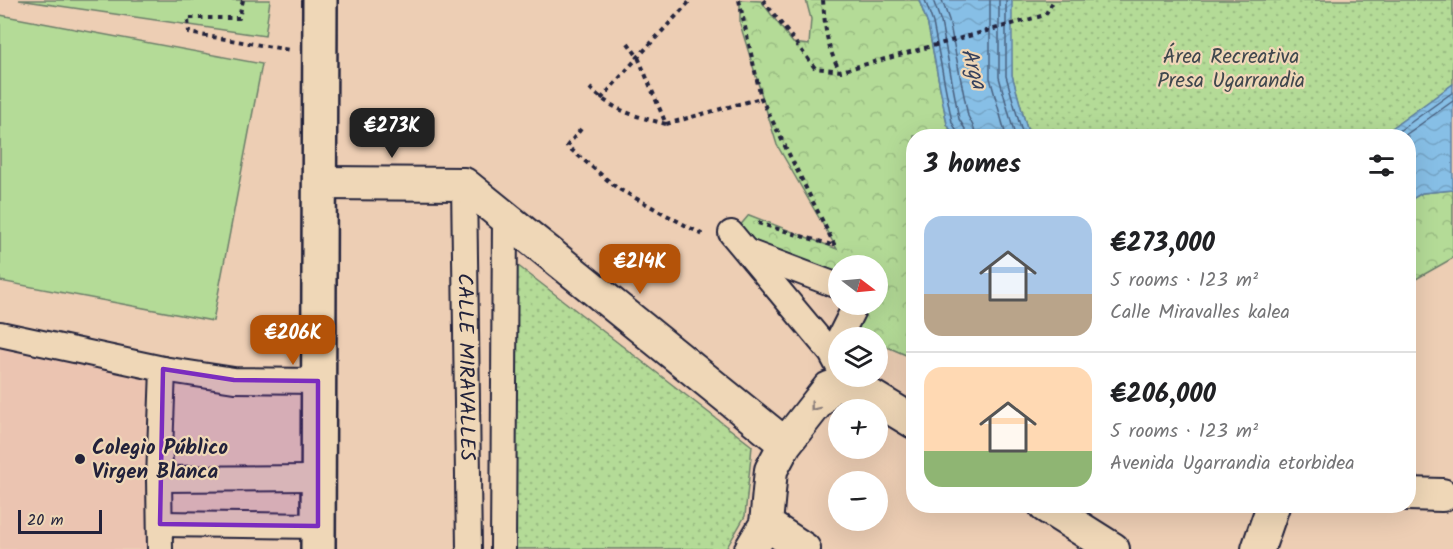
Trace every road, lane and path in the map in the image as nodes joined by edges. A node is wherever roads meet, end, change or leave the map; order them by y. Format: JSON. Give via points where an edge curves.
{"nodes":[{"id":1,"x":243,"y":0,"type":"edge"},
{"id":2,"x":320,"y":0,"type":"edge"},
{"id":3,"x":691,"y":0,"type":"edge"},
{"id":4,"x":739,"y":0,"type":"edge"},
{"id":5,"x":763,"y":0,"type":"edge"},
{"id":6,"x":823,"y":0,"type":"edge"},
{"id":7,"x":1054,"y":0,"type":"edge"},
{"id":8,"x":628,"y":43,"type":"dead end"},
{"id":9,"x":320,"y":55,"type":"junction"},
{"id":10,"x":638,"y":57,"type":"junction"},
{"id":11,"x":841,"y":71,"type":"junction"},
{"id":12,"x":590,"y":88,"type":"dead end"},
{"id":13,"x":761,"y":98,"type":"junction"},
{"id":14,"x":601,"y":99,"type":"junction"},
{"id":15,"x":666,"y":124,"type":"junction"},
{"id":16,"x":580,"y":129,"type":"dead end"},
{"id":17,"x":320,"y":183,"type":"junction"},
{"id":18,"x":464,"y":184,"type":"junction"},
{"id":19,"x":505,"y":217,"type":"junction"},
{"id":20,"x":720,"y":236,"type":"junction"},
{"id":21,"x":746,"y":251,"type":"junction"},
{"id":22,"x":828,"y":282,"type":"edge"},
{"id":23,"x":0,"y":334,"type":"edge"},
{"id":24,"x":828,"y":345,"type":"edge"},
{"id":25,"x":163,"y":369,"type":"junction"},
{"id":26,"x":318,"y":381,"type":"junction"},
{"id":27,"x":829,"y":387,"type":"edge"},
{"id":28,"x":873,"y":387,"type":"edge"},
{"id":29,"x":906,"y":415,"type":"edge"},
{"id":30,"x":785,"y":444,"type":"junction"},
{"id":31,"x":318,"y":478,"type":"junction"},
{"id":32,"x":159,"y":479,"type":"junction"},
{"id":33,"x":1416,"y":495,"type":"edge"},
{"id":34,"x":1442,"y":495,"type":"dead end"},
{"id":35,"x":1056,"y":513,"type":"edge"},
{"id":36,"x":1271,"y":513,"type":"edge"},
{"id":37,"x":160,"y":524,"type":"junction"},
{"id":38,"x":318,"y":537,"type":"edge"},
{"id":39,"x":759,"y":537,"type":"edge"},
{"id":40,"x":160,"y":549,"type":"edge"},
{"id":41,"x":470,"y":549,"type":"edge"},
{"id":42,"x":503,"y":549,"type":"edge"},
{"id":43,"x":804,"y":549,"type":"edge"},
{"id":44,"x":1113,"y":549,"type":"edge"},
{"id":45,"x":1258,"y":549,"type":"edge"}],
"edges":[{"from":1,"to":9,"type":"path","via":[[239,18],[188,18],[189,33]]},
{"from":2,"to":9,"type":"street"},
{"from":3,"to":10,"type":"path"},
{"from":4,"to":13,"type":"path"},
{"from":5,"to":11,"type":"path","via":[[815,68]]},
{"from":6,"to":11,"type":"path","via":[[826,38]]},
{"from":7,"to":11,"type":"path","via":[[1045,15]]},
{"from":8,"to":10,"type":"path"},
{"from":9,"to":17,"type":"street"},
{"from":10,"to":14,"type":"path"},
{"from":10,"to":15,"type":"path"},
{"from":12,"to":14,"type":"path"},
{"from":13,"to":15,"type":"path"},
{"from":13,"to":20,"type":"path","via":[[835,246],[743,219]]},
{"from":14,"to":15,"type":"path","via":[[637,117]]},
{"from":16,"to":20,"type":"path","via":[[567,147],[617,188]]},
{"from":17,"to":18,"type":"street"},
{"from":17,"to":26,"type":"street"},
{"from":18,"to":19,"type":"street"},
{"from":18,"to":41,"type":"street","name":"CALLE MIRAVALLES"},
{"from":19,"to":30,"type":"street"},
{"from":19,"to":42,"type":"street","name":"CALLE MIRAVALLES"},
{"from":20,"to":21,"type":"street"},
{"from":21,"to":22,"type":"street"},
{"from":21,"to":24,"type":"street"},
{"from":23,"to":25,"type":"street"},
{"from":25,"to":26,"type":"street","via":[[234,380]]},
{"from":25,"to":32,"type":"street"},
{"from":26,"to":31,"type":"street"},
{"from":27,"to":30,"type":"street","one_way":true},
{"from":28,"to":29,"type":"street"},
{"from":30,"to":39,"type":"street","via":[[771,470]]},
{"from":31,"to":32,"type":"street"},
{"from":31,"to":38,"type":"street"},
{"from":32,"to":37,"type":"street"},
{"from":33,"to":34,"type":"street"},
{"from":35,"to":44,"type":"street"},
{"from":36,"to":45,"type":"street"},
{"from":37,"to":38,"type":"street"},
{"from":37,"to":40,"type":"street"},
{"from":39,"to":43,"type":"street"}]}
